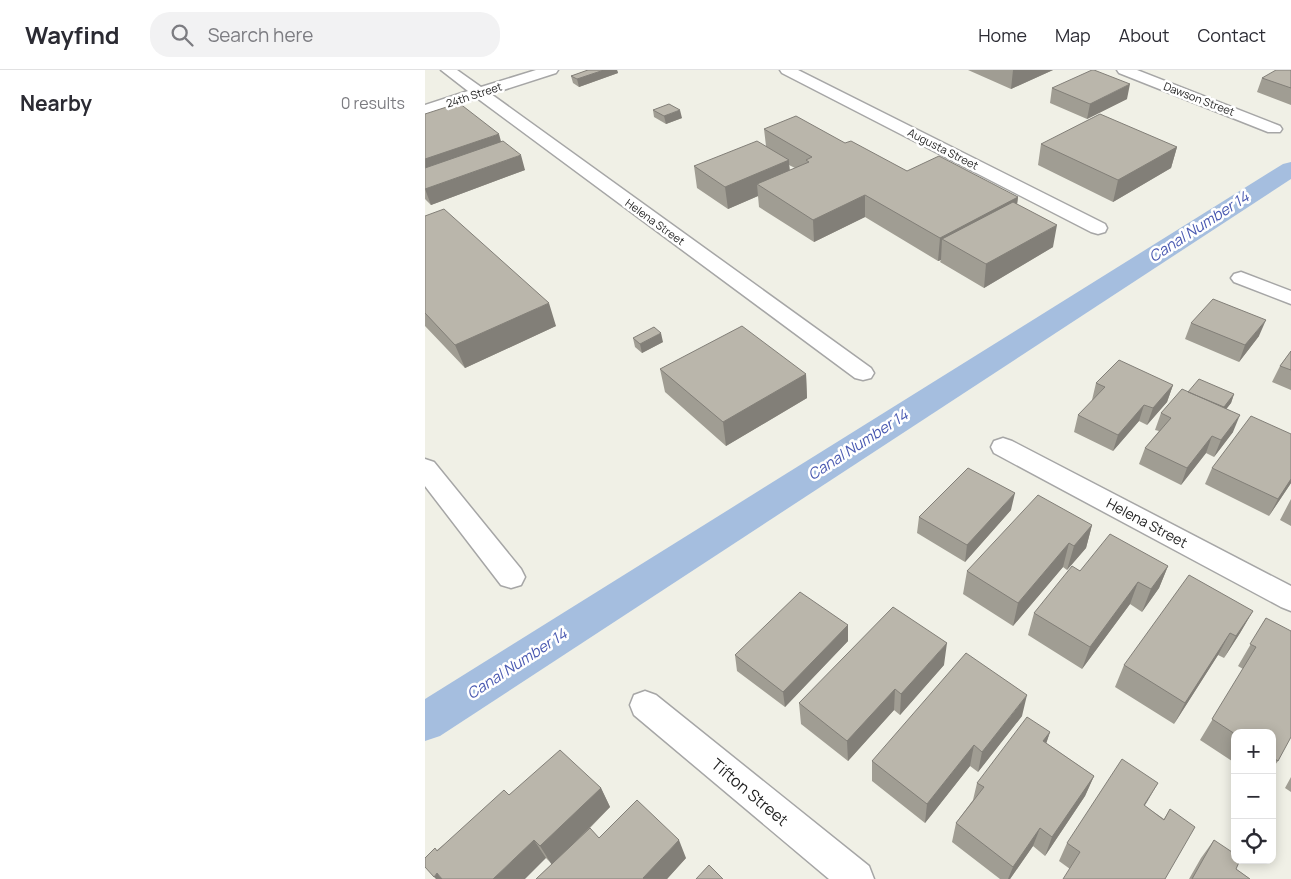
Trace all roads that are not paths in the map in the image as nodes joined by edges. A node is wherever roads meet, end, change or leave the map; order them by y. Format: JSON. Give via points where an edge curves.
{"nodes":[{"id":1,"x":448,"y":70,"type":"edge"},
{"id":2,"x":551,"y":70,"type":"edge"},
{"id":3,"x":787,"y":70,"type":"edge"},
{"id":4,"x":1124,"y":70,"type":"edge"},
{"id":5,"x":479,"y":93,"type":"junction"},
{"id":6,"x":425,"y":110,"type":"edge"},
{"id":7,"x":1274,"y":129,"type":"dead end"},
{"id":8,"x":1098,"y":228,"type":"dead end"},
{"id":9,"x":1241,"y":278,"type":"dead end"},
{"id":10,"x":1291,"y":298,"type":"edge"},
{"id":11,"x":863,"y":374,"type":"dead end"},
{"id":12,"x":1003,"y":448,"type":"dead end"},
{"id":13,"x":425,"y":468,"type":"edge"},
{"id":14,"x":511,"y":577,"type":"dead end"},
{"id":15,"x":1291,"y":599,"type":"edge"},
{"id":16,"x":645,"y":705,"type":"dead end"},
{"id":17,"x":856,"y":879,"type":"edge"}],
"edges":[{"from":1,"to":5,"type":"street","name":"Helena Street"},
{"from":2,"to":5,"type":"street","name":"24th Street"},
{"from":3,"to":8,"type":"street","name":"Augusta Street"},
{"from":4,"to":7,"type":"street","name":"Dawson Street"},
{"from":5,"to":6,"type":"street","name":"24th Street"},
{"from":5,"to":11,"type":"street","name":"Helena Street"},
{"from":9,"to":10,"type":"street"},
{"from":12,"to":15,"type":"street","name":"Helena Street"},
{"from":13,"to":14,"type":"street"},
{"from":16,"to":17,"type":"street","name":"Tifton Street"}]}
